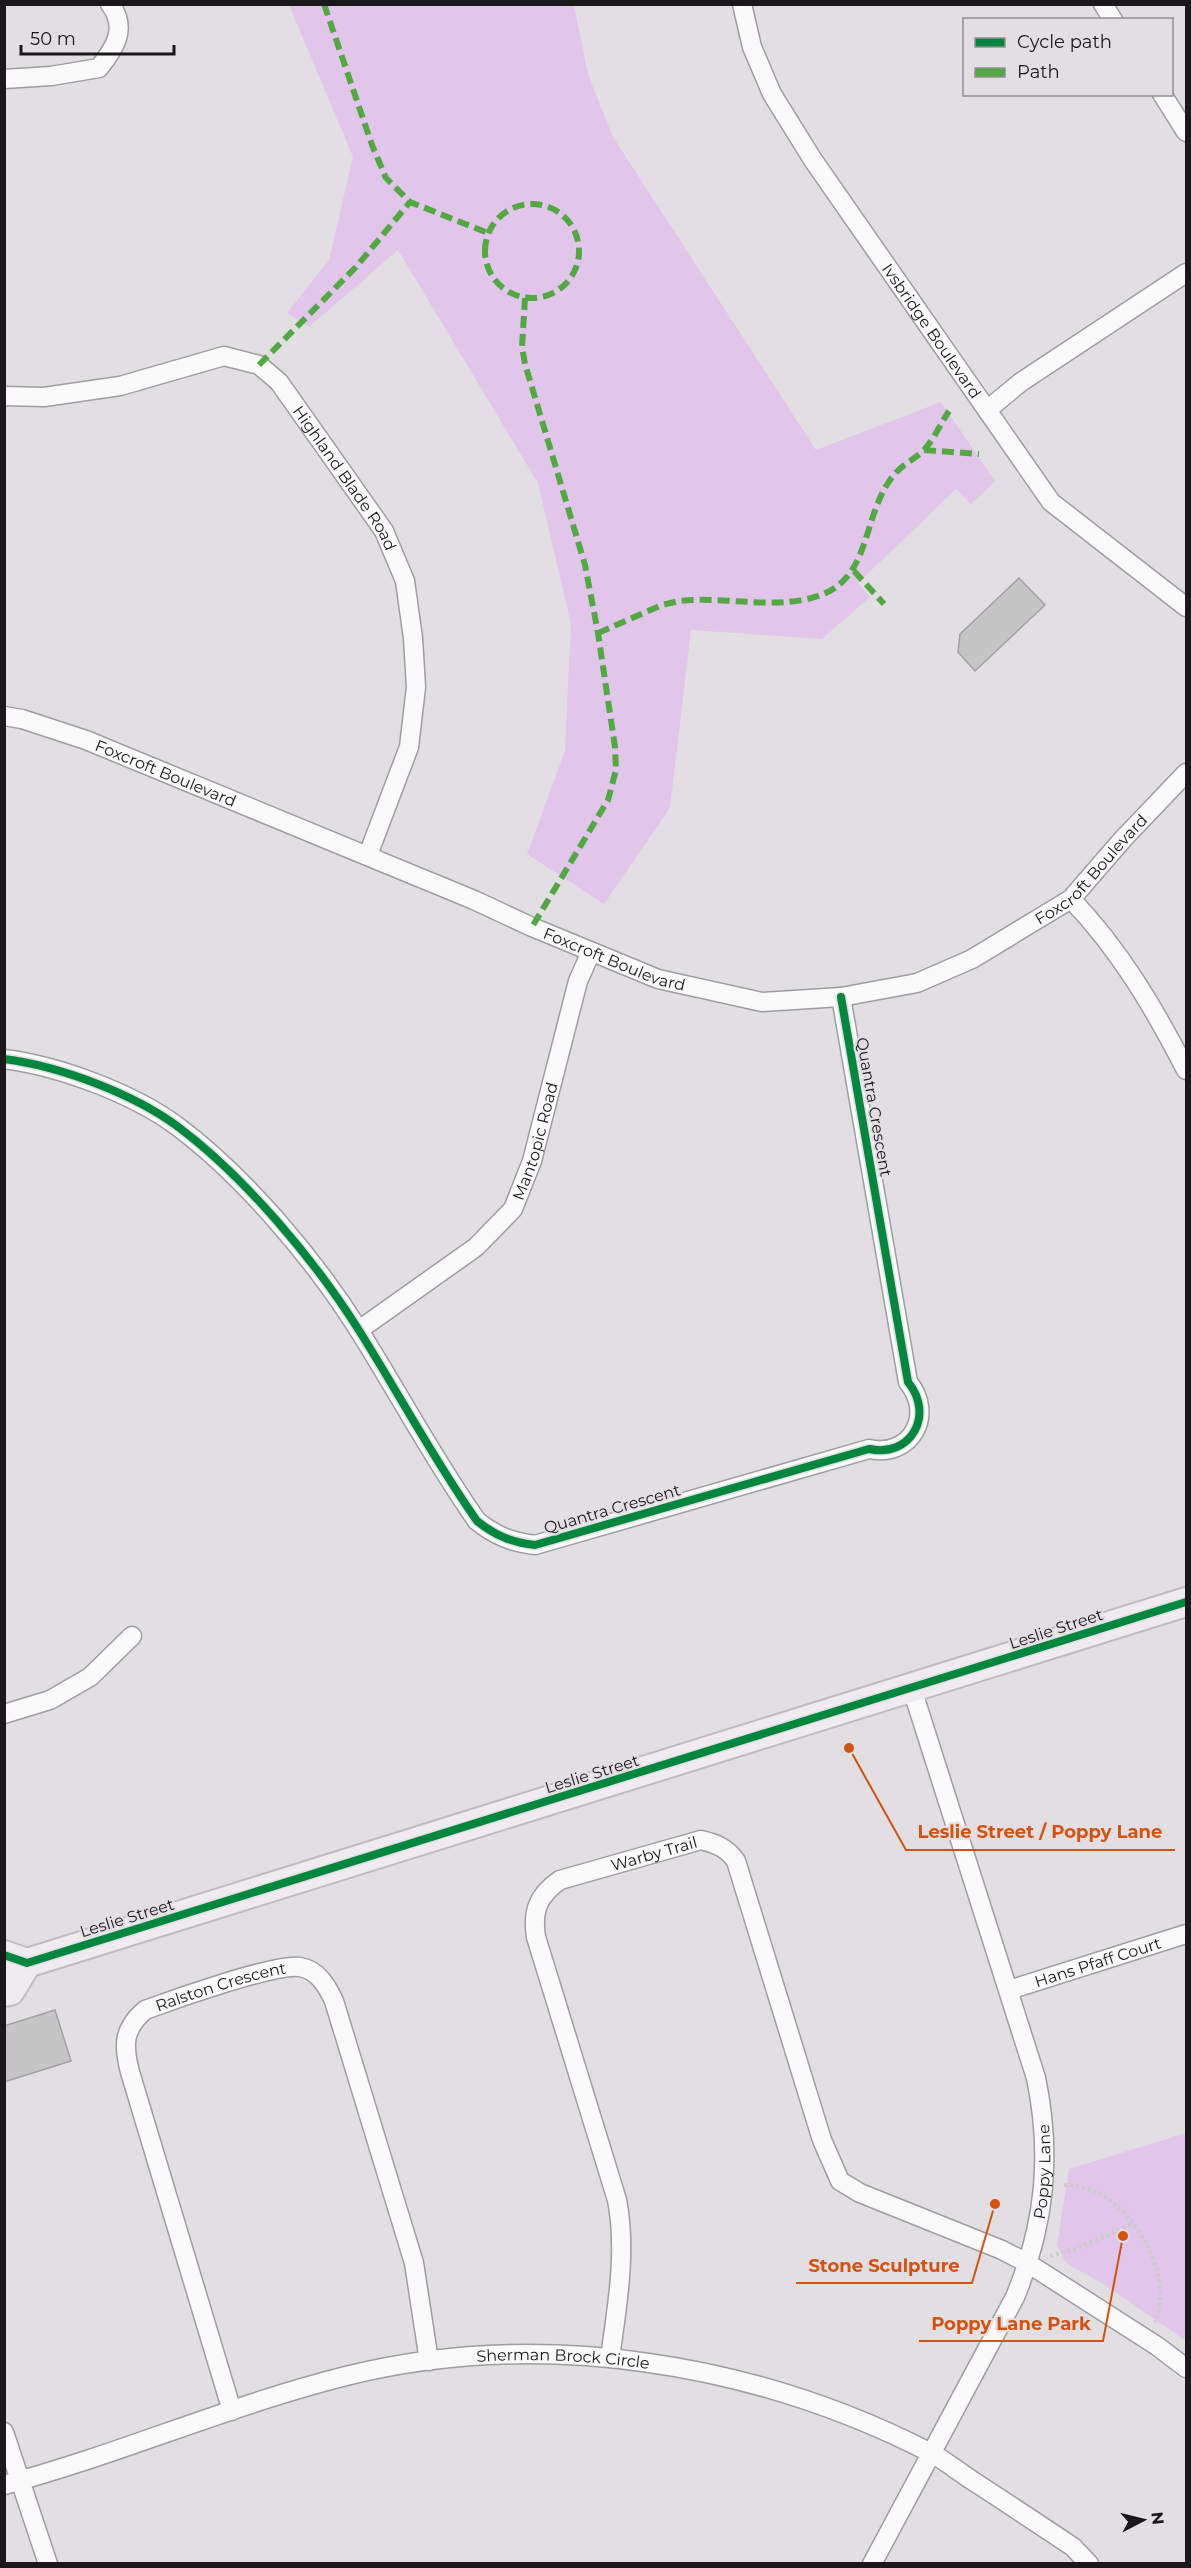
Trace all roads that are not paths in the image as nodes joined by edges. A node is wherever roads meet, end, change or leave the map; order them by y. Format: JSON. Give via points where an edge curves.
{"nodes":[{"id":1,"x":110,"y":4,"type":"edge"},
{"id":2,"x":742,"y":4,"type":"edge"},
{"id":3,"x":1103,"y":4,"type":"edge"},
{"id":4,"x":1112,"y":18,"type":"edge"},
{"id":5,"x":4,"y":79,"type":"edge"},
{"id":6,"x":1163,"y":96,"type":"edge"},
{"id":7,"x":1186,"y":132,"type":"edge"},
{"id":8,"x":1186,"y":273,"type":"edge"},
{"id":9,"x":4,"y":396,"type":"edge"},
{"id":10,"x":987,"y":410,"type":"junction"},
{"id":11,"x":1186,"y":606,"type":"edge"},
{"id":12,"x":4,"y":716,"type":"edge"},
{"id":13,"x":1186,"y":773,"type":"edge"},
{"id":14,"x":368,"y":855,"type":"junction"},
{"id":15,"x":1071,"y":899,"type":"junction"},
{"id":16,"x":591,"y":952,"type":"junction"},
{"id":17,"x":841,"y":997,"type":"junction"},
{"id":18,"x":4,"y":1059,"type":"edge"},
{"id":19,"x":1186,"y":1070,"type":"edge"},
{"id":20,"x":359,"y":1330,"type":"junction"},
{"id":21,"x":1186,"y":1602,"type":"edge"},
{"id":22,"x":132,"y":1636,"type":"dead end"},
{"id":23,"x":912,"y":1689,"type":"junction"},
{"id":24,"x":4,"y":1714,"type":"edge"},
{"id":25,"x":1186,"y":1934,"type":"edge"},
{"id":26,"x":16,"y":1959,"type":"edge"},
{"id":27,"x":1009,"y":1990,"type":"junction"},
{"id":28,"x":4,"y":1992,"type":"edge"},
{"id":29,"x":1029,"y":2264,"type":"junction"},
{"id":30,"x":610,"y":2358,"type":"junction"},
{"id":31,"x":429,"y":2361,"type":"junction"},
{"id":32,"x":1186,"y":2368,"type":"edge"},
{"id":33,"x":232,"y":2411,"type":"junction"},
{"id":34,"x":4,"y":2432,"type":"edge"},
{"id":35,"x":933,"y":2454,"type":"junction"},
{"id":36,"x":13,"y":2483,"type":"edge"},
{"id":37,"x":48,"y":2564,"type":"edge"},
{"id":38,"x":872,"y":2564,"type":"edge"},
{"id":39,"x":1089,"y":2564,"type":"edge"}],
"edges":[{"from":1,"to":5,"type":"street","via":[[119,26],[118,42],[99,68]]},
{"from":2,"to":10,"type":"street","name":"Ivsbridge Boulevard","via":[[752,47],[772,94],[813,160]]},
{"from":3,"to":4,"type":"street"},
{"from":6,"to":7,"type":"street"},
{"from":8,"to":10,"type":"street","via":[[1021,382]]},
{"from":9,"to":14,"type":"street","name":"Highland Blade Road","via":[[44,397],[120,386],[224,357],[259,365],[279,382],[384,531],[405,581],[416,687],[409,747]]},
{"from":10,"to":11,"type":"street","name":"Ivsbridge Boulevard","via":[[1051,502]]},
{"from":12,"to":14,"type":"street","name":"Foxcroft Boulevard","via":[[86,740]]},
{"from":13,"to":15,"type":"street","name":"Foxcroft Boulevard"},
{"from":14,"to":16,"type":"street","name":"Foxcroft Boulevard"},
{"from":15,"to":17,"type":"street","name":"Foxcroft Boulevard","via":[[972,959],[917,983]]},
{"from":15,"to":19,"type":"street","via":[[1098,928],[1149,999]]},
{"from":16,"to":17,"type":"street","name":"Foxcroft Boulevard","via":[[658,979],[762,1002]]},
{"from":16,"to":20,"type":"street","name":"Mantopic Road","via":[[578,981],[532,1161],[513,1209],[476,1247]]},
{"from":17,"to":20,"type":"street","name":"Quantra Crescent","via":[[908,1382],[917,1393],[920,1407],[911,1436],[900,1446],[885,1453],[869,1449],[535,1545],[510,1542],[494,1534],[472,1514]]},
{"from":18,"to":20,"type":"street","name":"Quantra Crescent","via":[[34,1063],[84,1078],[175,1124],[287,1233]]},
{"from":21,"to":23,"type":"main road","name":"Leslie Street"},
{"from":22,"to":24,"type":"street","via":[[90,1677],[50,1700]]},
{"from":23,"to":26,"type":"main road","name":"Leslie Street"},
{"from":23,"to":27,"type":"street","name":"Poppy Lane"},
{"from":25,"to":27,"type":"street","name":"Hans Pfaff Court"},
{"from":26,"to":28,"type":"main road","name":"Leslie Street","via":[[10,1991]]},
{"from":27,"to":29,"type":"street","name":"Poppy Lane","via":[[1036,2078],[1046,2133],[1044,2195]]},
{"from":29,"to":30,"type":"street","name":"Warby Trail","via":[[840,2181],[822,2140],[736,1861],[728,1850],[701,1840],[560,1880],[542,1895],[533,1921],[621,2220]]},
{"from":29,"to":32,"type":"street","name":"Warby Trail"},
{"from":29,"to":35,"type":"street","name":"Poppy Lane","via":[[999,2331]]},
{"from":30,"to":31,"type":"street","name":"Sherman Brock Circle","via":[[477,2356]]},
{"from":30,"to":35,"type":"street","name":"Sherman Brock Circle","via":[[693,2371],[772,2390]]},
{"from":31,"to":33,"type":"street","name":"Sherman Brock Circle","via":[[347,2376]]},
{"from":31,"to":33,"type":"street","name":"Ralston Crescent","via":[[414,2263],[333,2001],[327,1987],[312,1971],[301,1967],[278,1968],[145,2010],[126,2034],[124,2050]]},
{"from":33,"to":36,"type":"street","name":"Sherman Brock Circle"},
{"from":34,"to":36,"type":"street"},
{"from":35,"to":38,"type":"street","name":"Poppy Lane"},
{"from":35,"to":39,"type":"street","name":"Sherman Brock Circle","via":[[1073,2547]]},
{"from":36,"to":37,"type":"street"}]}
